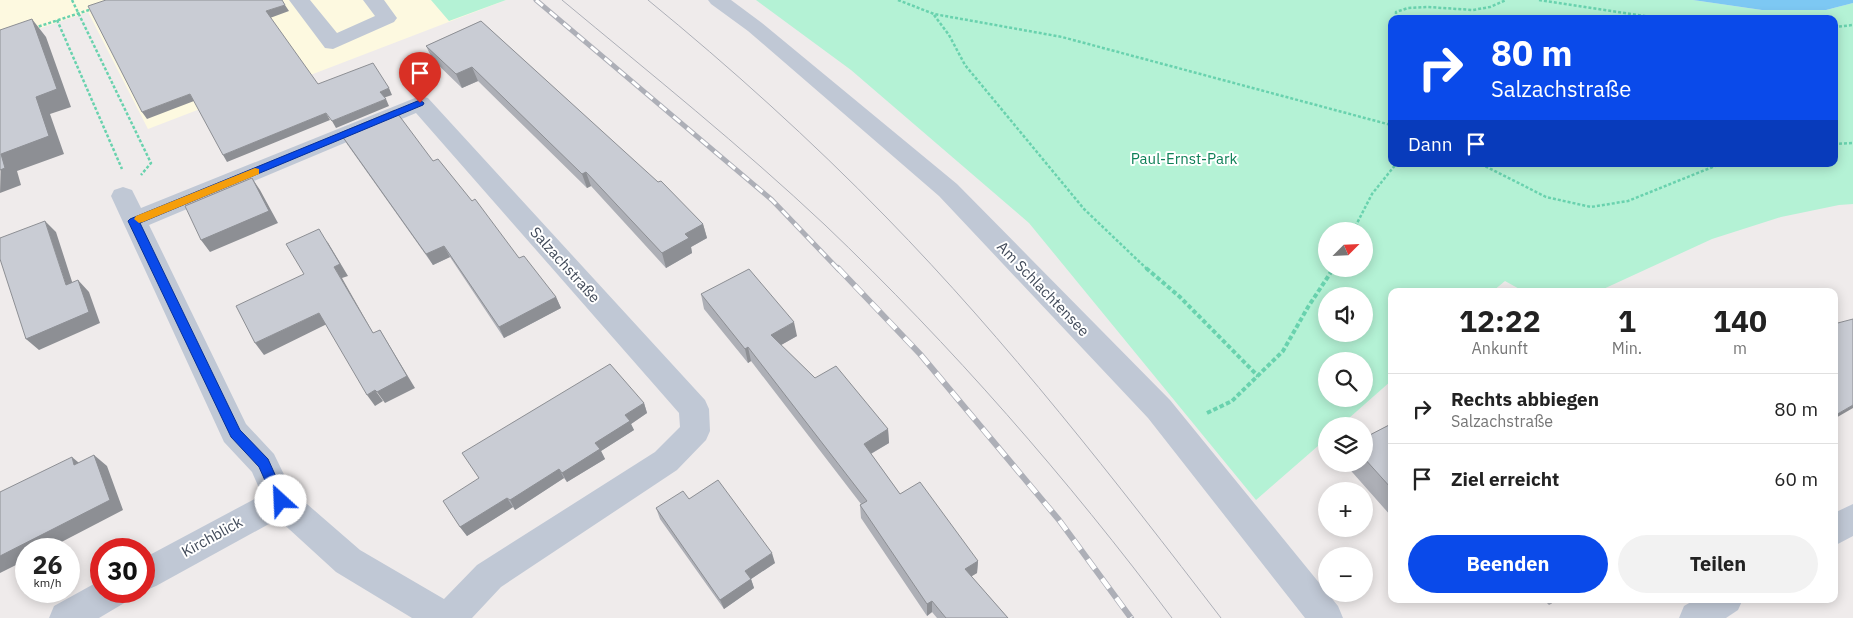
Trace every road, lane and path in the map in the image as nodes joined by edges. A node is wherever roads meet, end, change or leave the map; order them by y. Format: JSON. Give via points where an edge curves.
{"nodes":[{"id":1,"x":72,"y":0,"type":"edge"},
{"id":2,"x":300,"y":0,"type":"edge"},
{"id":3,"x":373,"y":0,"type":"edge"},
{"id":4,"x":718,"y":0,"type":"edge"},
{"id":5,"x":898,"y":0,"type":"edge"},
{"id":6,"x":1506,"y":0,"type":"edge"},
{"id":7,"x":1539,"y":0,"type":"edge"},
{"id":8,"x":95,"y":8,"type":"edge"},
{"id":9,"x":77,"y":13,"type":"junction"},
{"id":10,"x":934,"y":14,"type":"junction"},
{"id":11,"x":1396,"y":15,"type":"edge"},
{"id":12,"x":1638,"y":15,"type":"edge"},
{"id":13,"x":57,"y":20,"type":"junction"},
{"id":14,"x":1853,"y":25,"type":"edge"},
{"id":15,"x":1838,"y":27,"type":"edge"},
{"id":16,"x":28,"y":30,"type":"edge"},
{"id":17,"x":1388,"y":124,"type":"edge"},
{"id":18,"x":1853,"y":143,"type":"edge"},
{"id":19,"x":1838,"y":144,"type":"edge"},
{"id":20,"x":1394,"y":167,"type":"edge"},
{"id":21,"x":1487,"y":167,"type":"edge"},
{"id":22,"x":1713,"y":167,"type":"edge"},
{"id":23,"x":128,"y":209,"type":"junction"},
{"id":24,"x":1358,"y":222,"type":"edge"},
{"id":25,"x":1327,"y":278,"type":"edge"},
{"id":26,"x":1258,"y":376,"type":"junction"},
{"id":27,"x":1202,"y":415,"type":"dead end"},
{"id":28,"x":281,"y":501,"type":"junction"},
{"id":29,"x":1853,"y":518,"type":"edge"},
{"id":30,"x":1838,"y":527,"type":"edge"},
{"id":31,"x":155,"y":569,"type":"edge"},
{"id":32,"x":93,"y":603,"type":"edge"},
{"id":33,"x":1720,"y":603,"type":"edge"},
{"id":34,"x":66,"y":618,"type":"edge"},
{"id":35,"x":444,"y":618,"type":"edge"},
{"id":36,"x":449,"y":618,"type":"edge"},
{"id":37,"x":1326,"y":618,"type":"edge"},
{"id":38,"x":1696,"y":618,"type":"edge"}],
"edges":[{"from":1,"to":9,"type":"path"},
{"from":2,"to":3,"type":"street","via":[[333,43],[387,18]]},
{"from":4,"to":37,"type":"street","name":"Am Schlachtensee","via":[[755,27],[948,190],[1159,409]]},
{"from":5,"to":10,"type":"path"},
{"from":6,"to":11,"type":"path","via":[[1473,10],[1448,6],[1408,8],[1396,12]]},
{"from":7,"to":12,"type":"path"},
{"from":8,"to":9,"type":"path"},
{"from":9,"to":13,"type":"path"},
{"from":9,"to":23,"type":"path","via":[[151,163]]},
{"from":10,"to":17,"type":"path","via":[[1062,38]]},
{"from":10,"to":26,"type":"path","via":[[965,66],[1084,209],[1180,297]]},
{"from":13,"to":16,"type":"path"},
{"from":13,"to":23,"type":"path","via":[[123,173]]},
{"from":14,"to":15,"type":"path"},
{"from":18,"to":19,"type":"path"},
{"from":20,"to":24,"type":"path","via":[[1372,194]]},
{"from":21,"to":22,"type":"path","via":[[1546,197],[1591,207],[1628,201]]},
{"from":23,"to":28,"type":"street","via":[[236,433],[263,463]]},
{"from":23,"to":36,"type":"street","name":"Salzachstraße","via":[[420,103],[694,409],[695,431],[666,461],[489,576]]},
{"from":25,"to":26,"type":"path","via":[[1283,351]]},
{"from":26,"to":27,"type":"path","via":[[1232,401]]},
{"from":28,"to":31,"type":"street","name":"Kirchblick"},
{"from":28,"to":35,"type":"street","via":[[348,561]]},
{"from":29,"to":30,"type":"street"},
{"from":32,"to":34,"type":"street"},
{"from":33,"to":38,"type":"street"}]}
